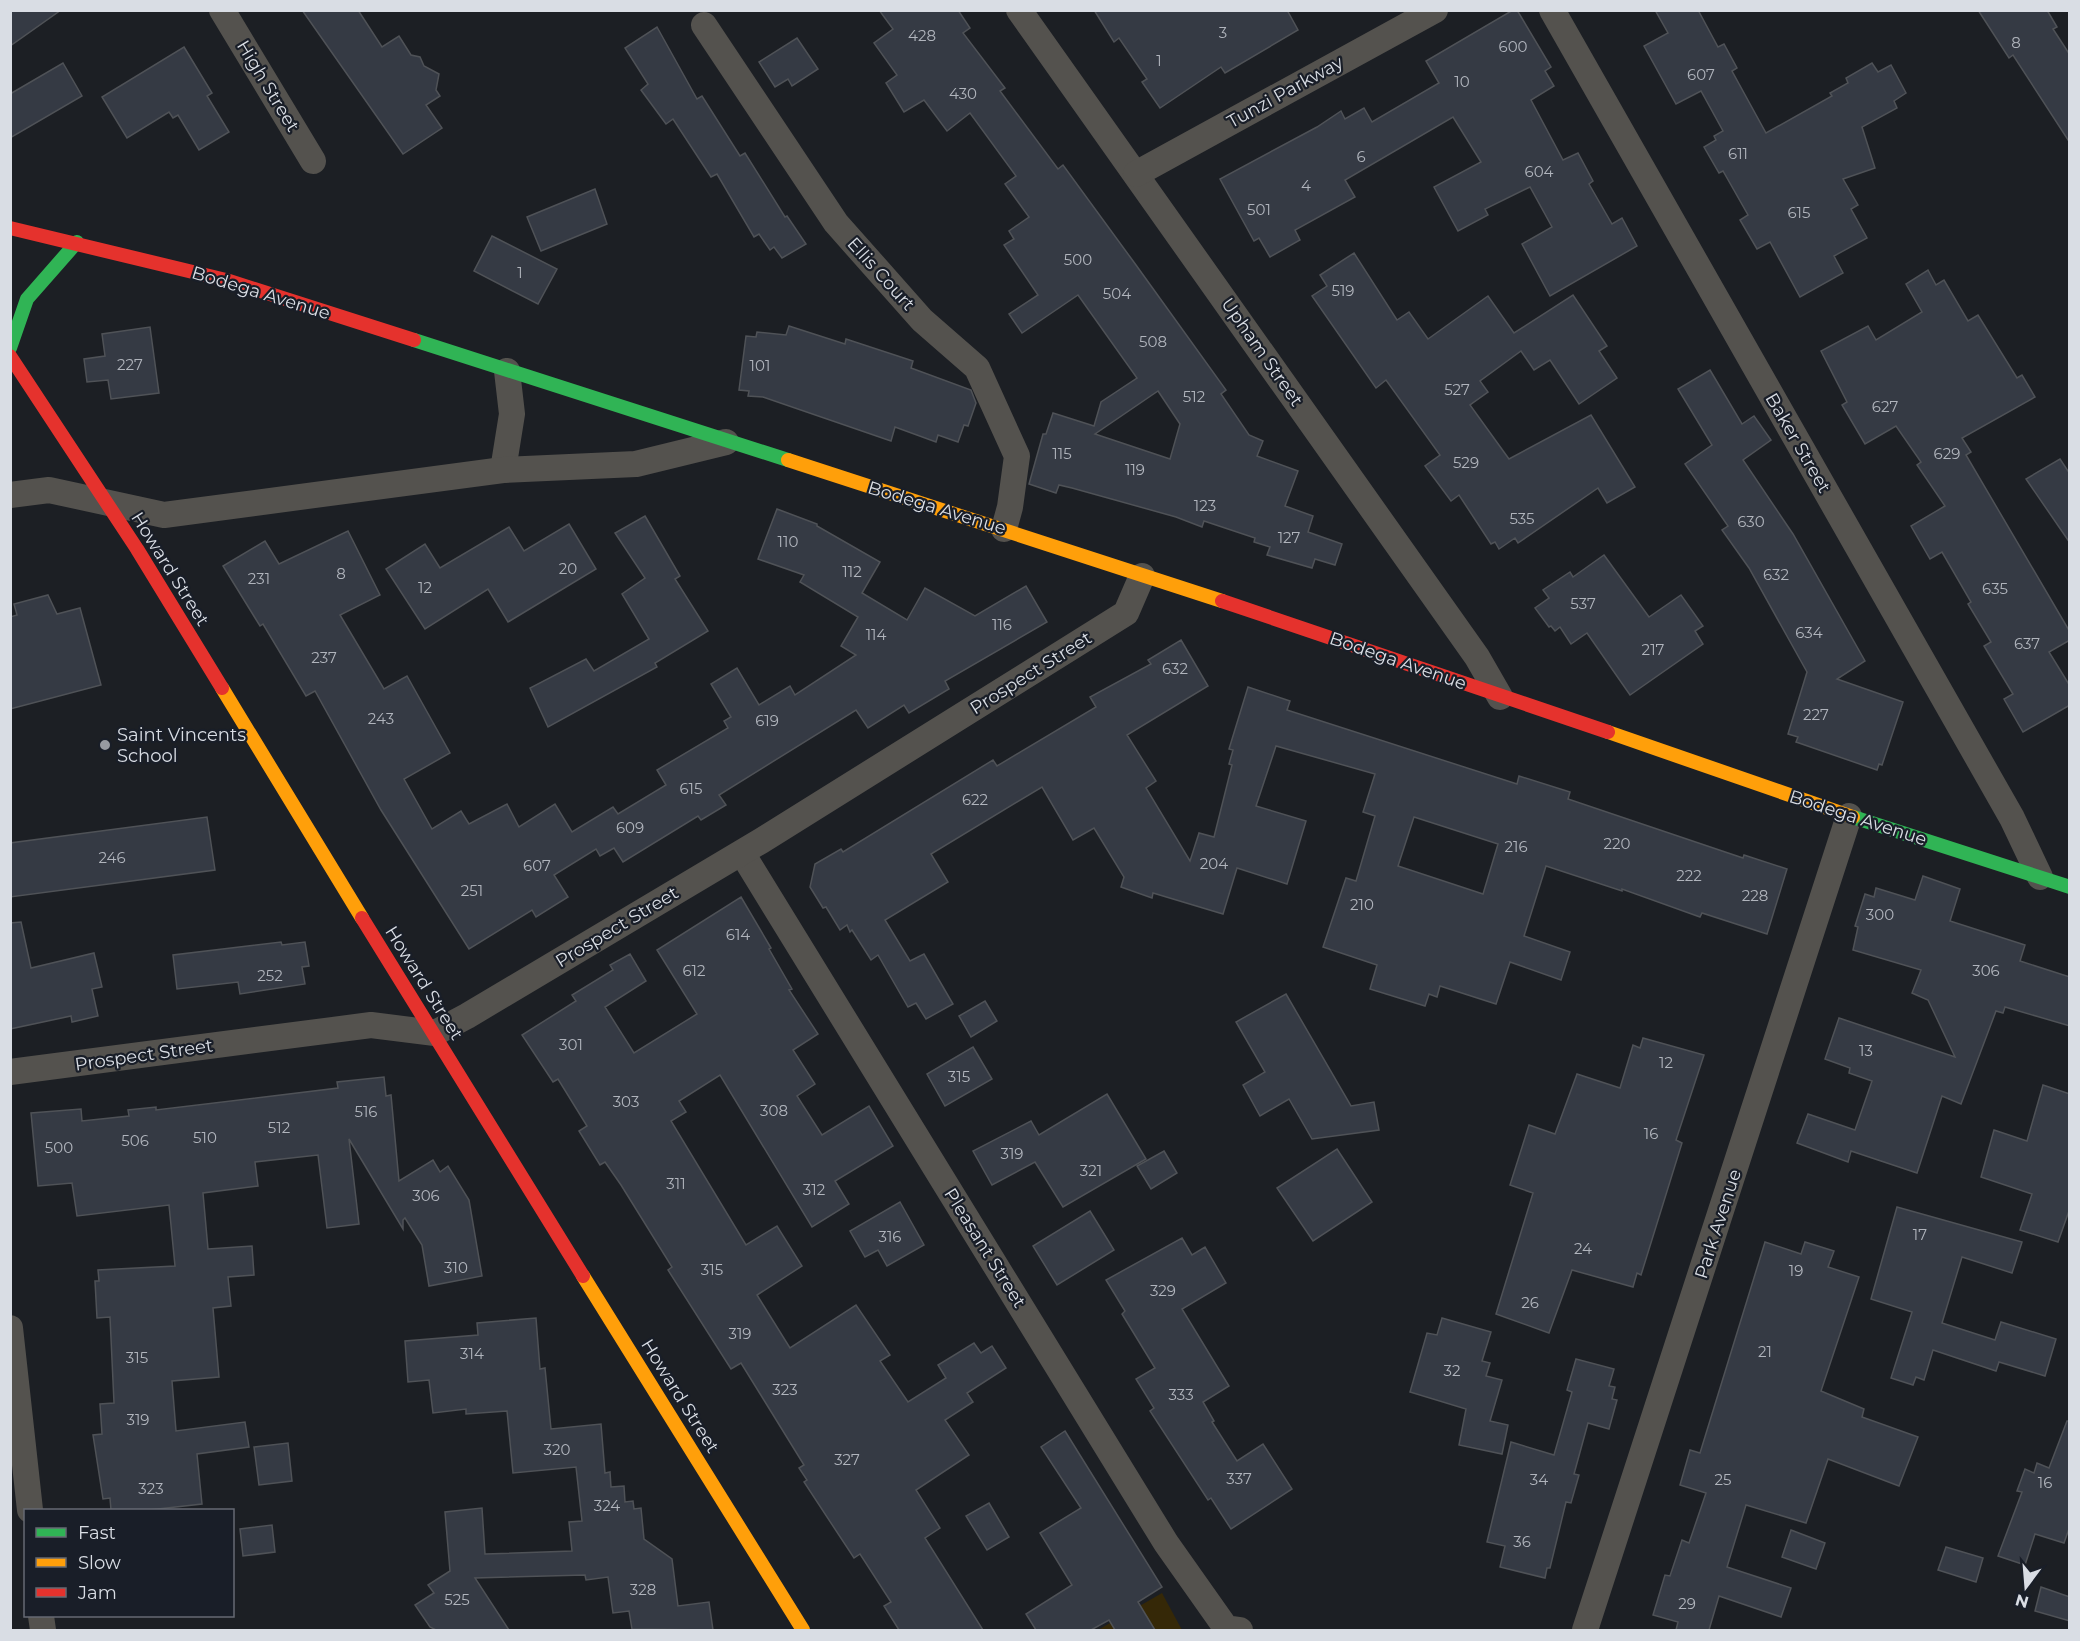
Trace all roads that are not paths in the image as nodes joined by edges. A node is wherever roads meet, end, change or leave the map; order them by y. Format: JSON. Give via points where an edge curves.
{"nodes":[{"id":1,"x":222,"y":10,"type":"edge"},
{"id":2,"x":1019,"y":10,"type":"edge"},
{"id":3,"x":1435,"y":10,"type":"edge"},
{"id":4,"x":1552,"y":10,"type":"edge"},
{"id":5,"x":704,"y":25,"type":"dead end"},
{"id":6,"x":313,"y":161,"type":"dead end"},
{"id":7,"x":1136,"y":174,"type":"junction"},
{"id":8,"x":10,"y":228,"type":"edge"},
{"id":9,"x":77,"y":242,"type":"junction"},
{"id":10,"x":10,"y":348,"type":"edge"},
{"id":11,"x":10,"y":356,"type":"edge"},
{"id":12,"x":507,"y":371,"type":"junction"},
{"id":13,"x":726,"y":442,"type":"junction"},
{"id":14,"x":503,"y":470,"type":"junction"},
{"id":15,"x":10,"y":495,"type":"edge"},
{"id":16,"x":107,"y":501,"type":"junction"},
{"id":17,"x":1004,"y":529,"type":"junction"},
{"id":18,"x":1142,"y":576,"type":"junction"},
{"id":19,"x":1500,"y":697,"type":"junction"},
{"id":20,"x":1849,"y":816,"type":"junction"},
{"id":21,"x":742,"y":853,"type":"junction"},
{"id":22,"x":2040,"y":877,"type":"junction"},
{"id":23,"x":2070,"y":887,"type":"edge"},
{"id":24,"x":435,"y":1033,"type":"junction"},
{"id":25,"x":10,"y":1072,"type":"edge"},
{"id":26,"x":10,"y":1328,"type":"edge"},
{"id":27,"x":30,"y":1509,"type":"edge"},
{"id":28,"x":803,"y":1630,"type":"edge"},
{"id":29,"x":1240,"y":1630,"type":"edge"},
{"id":30,"x":1586,"y":1630,"type":"edge"}],
"edges":[{"from":1,"to":6,"type":"street","name":"High Street"},
{"from":2,"to":7,"type":"street","name":"Upham Street"},
{"from":3,"to":7,"type":"street","name":"Tunzi Parkway"},
{"from":4,"to":22,"type":"street","name":"Baker Street","via":[[2012,818]]},
{"from":5,"to":17,"type":"street","name":"Ellis Court","via":[[836,223],[922,320],[977,368],[1017,456]]},
{"from":7,"to":19,"type":"street","name":"Upham Street","via":[[1477,657]]},
{"from":8,"to":9,"type":"main road","name":"Bodega Avenue"},
{"from":9,"to":10,"type":"main road","via":[[27,299]]},
{"from":9,"to":12,"type":"main road","name":"Bodega Avenue","via":[[226,280]]},
{"from":11,"to":16,"type":"main road","name":"Howard Street"},
{"from":12,"to":13,"type":"main road","name":"Bodega Avenue"},
{"from":12,"to":14,"type":"street","via":[[512,414]]},
{"from":13,"to":14,"type":"street","via":[[636,464]]},
{"from":13,"to":17,"type":"main road","name":"Bodega Avenue"},
{"from":14,"to":16,"type":"street","via":[[164,515]]},
{"from":15,"to":16,"type":"street","via":[[49,490]]},
{"from":16,"to":24,"type":"main road","name":"Howard Street"},
{"from":17,"to":18,"type":"main road","name":"Bodega Avenue"},
{"from":18,"to":19,"type":"main road","name":"Bodega Avenue","via":[[1394,658]]},
{"from":18,"to":21,"type":"street","name":"Prospect Street","via":[[1126,613]]},
{"from":19,"to":20,"type":"main road","name":"Bodega Avenue"},
{"from":20,"to":22,"type":"main road","name":"Bodega Avenue"},
{"from":20,"to":30,"type":"street","name":"Park Avenue"},
{"from":21,"to":24,"type":"street","name":"Prospect Street"},
{"from":21,"to":29,"type":"street","name":"Pleasant Street","via":[[1166,1543],[1226,1628]]},
{"from":22,"to":23,"type":"main road","name":"Bodega Avenue"},
{"from":24,"to":25,"type":"street","name":"Prospect Street","via":[[371,1025]]},
{"from":24,"to":28,"type":"main road","name":"Howard Street"},
{"from":26,"to":27,"type":"street"}]}
